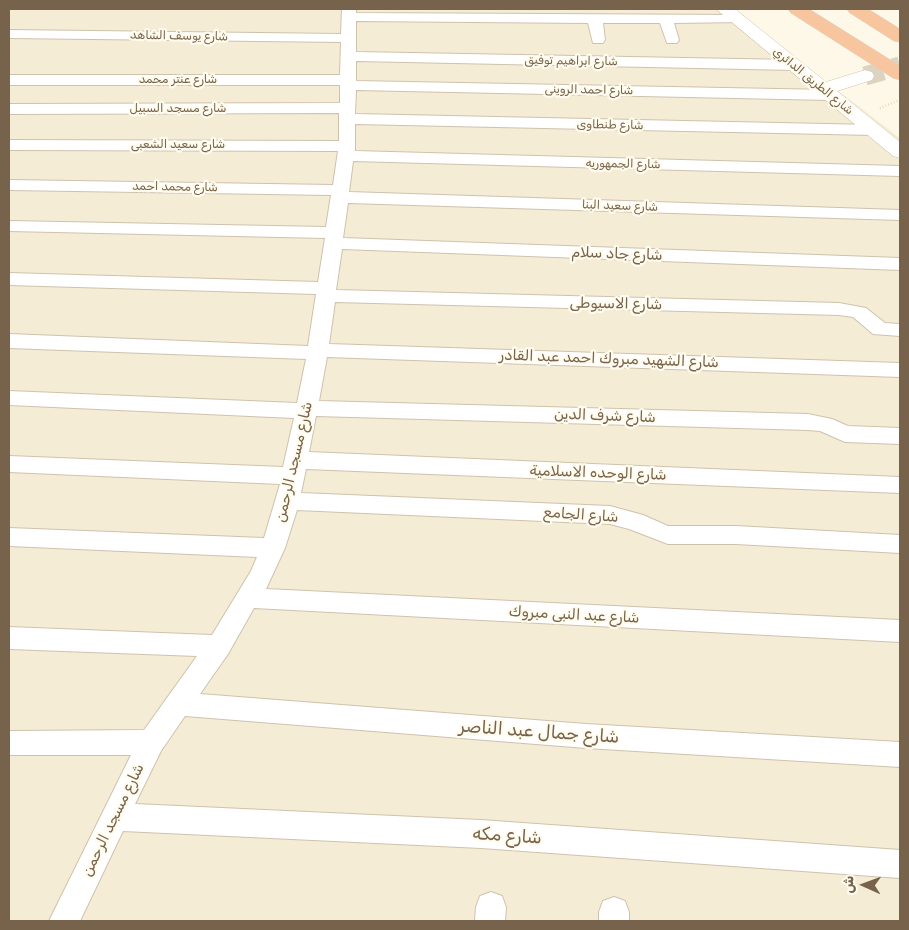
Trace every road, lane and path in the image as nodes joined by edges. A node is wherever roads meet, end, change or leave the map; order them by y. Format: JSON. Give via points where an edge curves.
{"nodes":[{"id":1,"x":797,"y":9,"type":"edge"},
{"id":2,"x":856,"y":9,"type":"edge"},
{"id":3,"x":732,"y":14,"type":"edge"},
{"id":4,"x":460,"y":18,"type":"junction"},
{"id":5,"x":595,"y":19,"type":"junction"},
{"id":6,"x":666,"y":20,"type":"junction"},
{"id":7,"x":349,"y":30,"type":"edge"},
{"id":8,"x":9,"y":34,"type":"edge"},
{"id":9,"x":460,"y":36,"type":"dead end"},
{"id":10,"x":900,"y":37,"type":"edge"},
{"id":11,"x":598,"y":40,"type":"dead end"},
{"id":12,"x":672,"y":40,"type":"dead end"},
{"id":13,"x":794,"y":65,"type":"junction"},
{"id":14,"x":900,"y":74,"type":"edge"},
{"id":15,"x":865,"y":76,"type":"tunnel mouth"},
{"id":16,"x":9,"y":80,"type":"edge"},
{"id":17,"x":348,"y":83,"type":"junction"},
{"id":18,"x":826,"y":92,"type":"junction"},
{"id":19,"x":900,"y":100,"type":"edge"},
{"id":20,"x":878,"y":108,"type":"dead end"},
{"id":21,"x":9,"y":109,"type":"edge"},
{"id":22,"x":348,"y":114,"type":"junction"},
{"id":23,"x":873,"y":130,"type":"junction"},
{"id":24,"x":9,"y":145,"type":"edge"},
{"id":25,"x":346,"y":151,"type":"junction"},
{"id":26,"x":900,"y":152,"type":"edge"},
{"id":27,"x":900,"y":171,"type":"edge"},
{"id":28,"x":9,"y":185,"type":"edge"},
{"id":29,"x":341,"y":194,"type":"junction"},
{"id":30,"x":900,"y":215,"type":"edge"},
{"id":31,"x":9,"y":226,"type":"edge"},
{"id":32,"x":334,"y":238,"type":"junction"},
{"id":33,"x":900,"y":264,"type":"edge"},
{"id":34,"x":9,"y":279,"type":"edge"},
{"id":35,"x":327,"y":292,"type":"junction"},
{"id":36,"x":900,"y":330,"type":"edge"},
{"id":37,"x":9,"y":341,"type":"edge"},
{"id":38,"x":318,"y":351,"type":"junction"},
{"id":39,"x":900,"y":370,"type":"edge"},
{"id":40,"x":9,"y":398,"type":"edge"},
{"id":41,"x":306,"y":410,"type":"junction"},
{"id":42,"x":900,"y":436,"type":"edge"},
{"id":43,"x":9,"y":464,"type":"edge"},
{"id":44,"x":294,"y":468,"type":"junction"},
{"id":45,"x":900,"y":485,"type":"edge"},
{"id":46,"x":288,"y":501,"type":"junction"},
{"id":47,"x":9,"y":537,"type":"edge"},
{"id":48,"x":900,"y":544,"type":"edge"},
{"id":49,"x":273,"y":548,"type":"junction"},
{"id":50,"x":248,"y":598,"type":"junction"},
{"id":51,"x":900,"y":631,"type":"edge"},
{"id":52,"x":9,"y":638,"type":"edge"},
{"id":53,"x":219,"y":646,"type":"junction"},
{"id":54,"x":178,"y":704,"type":"junction"},
{"id":55,"x":152,"y":742,"type":"junction"},
{"id":56,"x":11,"y":748,"type":"edge"},
{"id":57,"x":900,"y":755,"type":"edge"},
{"id":58,"x":114,"y":817,"type":"junction"},
{"id":59,"x":900,"y":864,"type":"edge"},
{"id":60,"x":67,"y":921,"type":"edge"}],
"edges":[{"from":1,"to":14,"type":"highway"},
{"from":2,"to":10,"type":"highway"},
{"from":3,"to":6,"type":"street"},
{"from":3,"to":13,"type":"street","name":"شارع الطريق الدائري"},
{"from":4,"to":5,"type":"street"},
{"from":4,"to":7,"type":"street"},
{"from":4,"to":9,"type":"street"},
{"from":5,"to":6,"type":"street"},
{"from":5,"to":11,"type":"street"},
{"from":6,"to":12,"type":"street"},
{"from":7,"to":8,"type":"street","name":"شارع يوسف الشاهد"},
{"from":7,"to":13,"type":"street","name":"شارع ابراهيم توفيق"},
{"from":7,"to":17,"type":"street","name":"شارع مسجد الرحمن"},
{"from":13,"to":18,"type":"street","name":"شارع الطريق الدائري"},
{"from":15,"to":18,"type":"street"},
{"from":16,"to":17,"type":"street","name":"شارع عنتر محمد"},
{"from":17,"to":18,"type":"street","name":"شارع احمد الروينى"},
{"from":17,"to":22,"type":"street","name":"شارع مسجد الرحمن"},
{"from":18,"to":23,"type":"street","name":"شارع الطريق الدائري"},
{"from":19,"to":20,"type":"path"},
{"from":21,"to":22,"type":"street","name":"شارع مسجد السبيل"},
{"from":22,"to":23,"type":"street","name":"شارع طنطاوى"},
{"from":22,"to":25,"type":"street","name":"شارع مسجد الرحمن"},
{"from":23,"to":26,"type":"street","name":"شارع الطريق الدائري"},
{"from":24,"to":25,"type":"street","name":"شارع سعيد الشعبى"},
{"from":25,"to":27,"type":"street","name":"شارع الجمهوريه"},
{"from":25,"to":29,"type":"street","name":"شارع مسجد الرحمن"},
{"from":28,"to":29,"type":"street","name":"شارع محمد احمد"},
{"from":29,"to":30,"type":"street","name":"شارع سعيد البنا"},
{"from":29,"to":32,"type":"street","name":"شارع مسجد الرحمن"},
{"from":31,"to":32,"type":"street","name":"شارع جاد سلام"},
{"from":32,"to":33,"type":"street","name":"شارع جاد سلام"},
{"from":32,"to":35,"type":"street","name":"شارع مسجد الرحمن"},
{"from":34,"to":35,"type":"street","name":"شارع الاسيوطى"},
{"from":35,"to":36,"type":"street","name":"شارع الاسيوطى","via":[[839,309],[859,312],[880,329]]},
{"from":35,"to":38,"type":"street","name":"شارع مسجد الرحمن"},
{"from":37,"to":38,"type":"street","name":"شارع الشهيد مبروك احمد عبد القادر"},
{"from":38,"to":39,"type":"street","name":"شارع الشهيد مبروك احمد عبد القادر"},
{"from":38,"to":41,"type":"street","name":"شارع مسجد الرحمن"},
{"from":40,"to":41,"type":"street","name":"شارع شرف الدين"},
{"from":41,"to":42,"type":"street","name":"شارع شرف الدين","via":[[808,422],[824,424],[846,434]]},
{"from":41,"to":44,"type":"street","name":"شارع مسجد الرحمن"},
{"from":43,"to":44,"type":"street","name":"شارع الوحده الاسلامية"},
{"from":44,"to":45,"type":"street","name":"شارع الوحده الاسلامية"},
{"from":44,"to":46,"type":"street","name":"شارع مسجد الرحمن"},
{"from":46,"to":48,"type":"street","name":"شارع الجامع","via":[[610,515],[668,534]]},
{"from":46,"to":49,"type":"street","name":"شارع مسجد الرحمن"},
{"from":47,"to":49,"type":"street"},
{"from":49,"to":50,"type":"street","name":"شارع مسجد الرحمن"},
{"from":50,"to":51,"type":"street","name":"شارع عبد النبى مبروك"},
{"from":50,"to":53,"type":"street","name":"شارع مسجد الرحمن"},
{"from":52,"to":53,"type":"street"},
{"from":53,"to":54,"type":"street","name":"شارع مسجد الرحمن"},
{"from":54,"to":55,"type":"street","name":"شارع مسجد الرحمن"},
{"from":54,"to":57,"type":"street","name":"شارع جمال عبد الناصر","via":[[586,736]]},
{"from":55,"to":56,"type":"street"},
{"from":55,"to":58,"type":"street","name":"شارع مسجد الرحمن"},
{"from":58,"to":59,"type":"street","name":"شارع مكه","via":[[481,834]]},
{"from":58,"to":60,"type":"street","name":"شارع مسجد الرحمن"}]}
